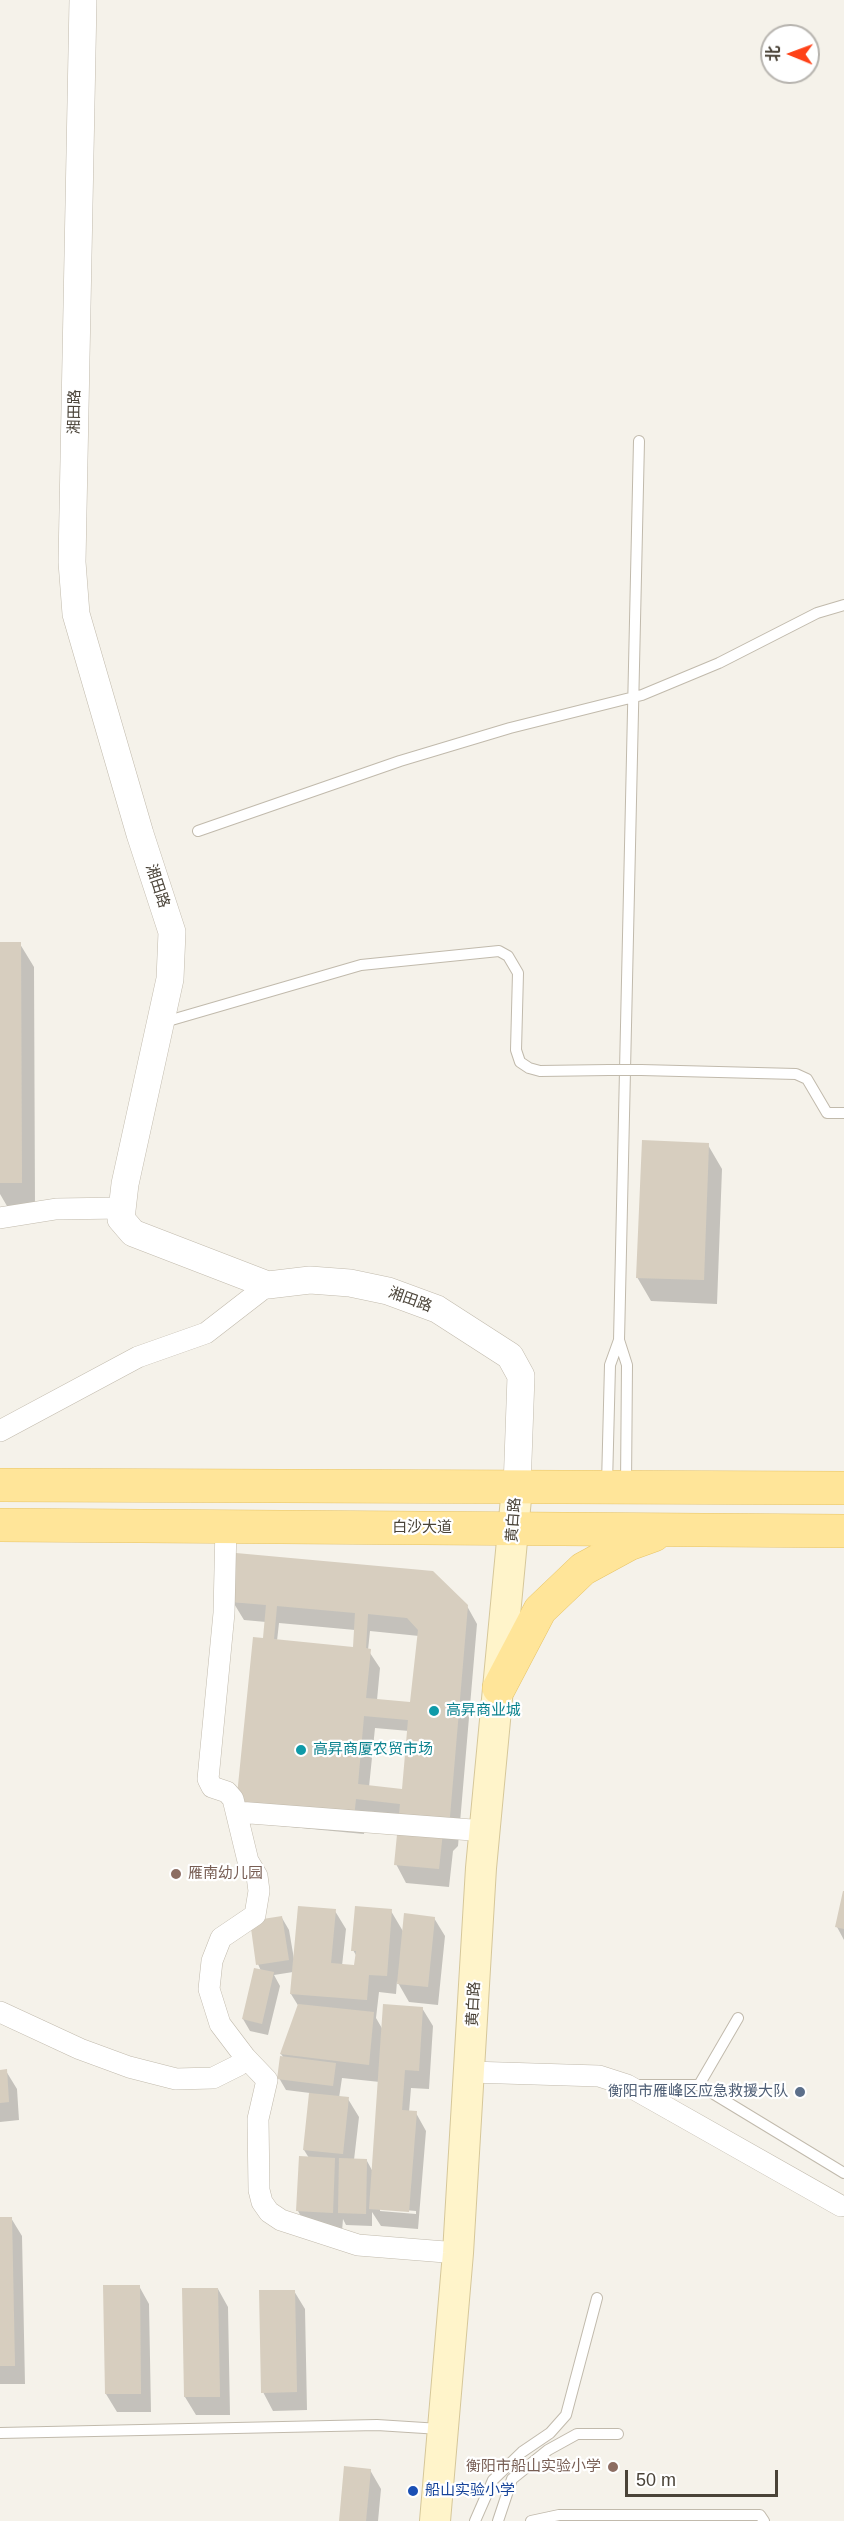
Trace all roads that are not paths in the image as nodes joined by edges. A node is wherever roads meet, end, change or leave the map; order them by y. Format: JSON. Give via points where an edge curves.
{"nodes":[{"id":1,"x":83,"y":0,"type":"edge"},
{"id":2,"x":639,"y":441,"type":"dead end"},
{"id":3,"x":844,"y":605,"type":"edge"},
{"id":4,"x":633,"y":698,"type":"junction"},
{"id":5,"x":198,"y":831,"type":"dead end"},
{"id":6,"x":161,"y":1023,"type":"junction"},
{"id":7,"x":844,"y":1113,"type":"edge"},
{"id":8,"x":121,"y":1208,"type":"junction"},
{"id":9,"x":0,"y":1218,"type":"edge"},
{"id":10,"x":268,"y":1286,"type":"junction"},
{"id":11,"x":618,"y":1340,"type":"junction"},
{"id":12,"x":0,"y":1431,"type":"edge"},
{"id":13,"x":0,"y":1485,"type":"edge"},
{"id":14,"x":837,"y":1485,"type":"edge"},
{"id":15,"x":517,"y":1488,"type":"junction"},
{"id":16,"x":616,"y":1488,"type":"junction"},
{"id":17,"x":0,"y":1525,"type":"edge"},
{"id":18,"x":226,"y":1526,"type":"junction"},
{"id":19,"x":514,"y":1529,"type":"junction"},
{"id":20,"x":669,"y":1530,"type":"junction"},
{"id":21,"x":844,"y":1531,"type":"edge"},
{"id":22,"x":499,"y":1688,"type":"junction"},
{"id":23,"x":237,"y":1812,"type":"junction"},
{"id":24,"x":485,"y":1831,"type":"junction"},
{"id":25,"x":0,"y":2012,"type":"edge"},
{"id":26,"x":738,"y":2018,"type":"dead end"},
{"id":27,"x":245,"y":2057,"type":"junction"},
{"id":28,"x":470,"y":2072,"type":"junction"},
{"id":29,"x":627,"y":2085,"type":"junction"},
{"id":30,"x":699,"y":2085,"type":"junction"},
{"id":31,"x":844,"y":2173,"type":"edge"},
{"id":32,"x":841,"y":2206,"type":"dead end"},
{"id":33,"x":458,"y":2253,"type":"junction"},
{"id":34,"x":597,"y":2298,"type":"dead end"},
{"id":35,"x":444,"y":2429,"type":"junction"},
{"id":36,"x":0,"y":2433,"type":"edge"},
{"id":37,"x":618,"y":2434,"type":"dead end"},
{"id":38,"x":600,"y":2518,"type":"edge"},
{"id":39,"x":435,"y":2521,"type":"edge"},
{"id":40,"x":475,"y":2521,"type":"edge"},
{"id":41,"x":498,"y":2521,"type":"edge"},
{"id":42,"x":531,"y":2521,"type":"edge"},
{"id":43,"x":764,"y":2521,"type":"edge"}],
"edges":[{"from":1,"to":6,"type":"street","name":"湘田路","via":[[72,562],[76,614],[172,932],[170,979]]},
{"from":2,"to":4,"type":"lane"},
{"from":3,"to":4,"type":"lane","via":[[817,613],[719,663]]},
{"from":4,"to":5,"type":"lane","via":[[510,728],[400,761]]},
{"from":4,"to":11,"type":"lane"},
{"from":6,"to":7,"type":"lane","bridge":true,"via":[[361,965],[499,951],[508,956],[518,973],[516,1050],[520,1062],[529,1068],[796,1074],[807,1078],[827,1113]]},
{"from":6,"to":8,"type":"street","name":"湘田路"},
{"from":8,"to":9,"type":"street","via":[[56,1209]]},
{"from":8,"to":10,"type":"street","name":"湘田路","via":[[122,1219],[133,1233]]},
{"from":10,"to":12,"type":"street","via":[[206,1333],[138,1357]]},
{"from":10,"to":15,"type":"street","name":"湘田路","via":[[310,1280],[388,1291],[437,1310],[510,1356],[520,1376]]},
{"from":11,"to":16,"type":"lane","via":[[610,1365]]},
{"from":11,"to":16,"type":"lane","via":[[627,1365]]},
{"from":13,"to":15,"type":"main road"},
{"from":14,"to":16,"type":"main road"},
{"from":15,"to":16,"type":"main road"},
{"from":15,"to":19,"type":"main road","name":"黄白路"},
{"from":17,"to":18,"type":"main road","name":"白沙大道"},
{"from":18,"to":19,"type":"main road","name":"白沙大道"},
{"from":18,"to":23,"type":"street","via":[[225,1613],[207,1776],[212,1787],[231,1794]]},
{"from":19,"to":20,"type":"main road","name":"白沙大道"},
{"from":19,"to":22,"type":"main road","name":"黄白路"},
{"from":20,"to":21,"type":"main road","name":"白沙大道"},
{"from":20,"to":22,"type":"main road","via":[[583,1569],[540,1610]]},
{"from":22,"to":24,"type":"main road","name":"黄白路"},
{"from":23,"to":24,"type":"street"},
{"from":23,"to":27,"type":"street","via":[[248,1861],[257,1876],[258,1903],[255,1915],[221,1938],[212,1961],[209,1989],[220,2024]]},
{"from":24,"to":28,"type":"main road","name":"黄白路"},
{"from":25,"to":27,"type":"street","via":[[80,2049],[176,2079],[213,2078],[239,2065]]},
{"from":26,"to":30,"type":"lane"},
{"from":27,"to":33,"type":"street","via":[[267,2080],[258,2119],[259,2190],[261,2202],[270,2212],[281,2220],[358,2245]]},
{"from":28,"to":29,"type":"street","via":[[599,2076]]},
{"from":28,"to":33,"type":"main road","name":"黄白路"},
{"from":29,"to":30,"type":"lane"},
{"from":29,"to":32,"type":"street"},
{"from":30,"to":31,"type":"lane"},
{"from":33,"to":35,"type":"main road","name":"黄白路"},
{"from":34,"to":40,"type":"lane","via":[[566,2415],[493,2480]]},
{"from":35,"to":36,"type":"lane","via":[[377,2425]]},
{"from":35,"to":39,"type":"main road","name":"黄白路"},
{"from":37,"to":41,"type":"lane","via":[[577,2434],[548,2450],[512,2479]]},
{"from":38,"to":42,"type":"lane","via":[[559,2515]]},
{"from":38,"to":43,"type":"lane","via":[[760,2515]]}]}
